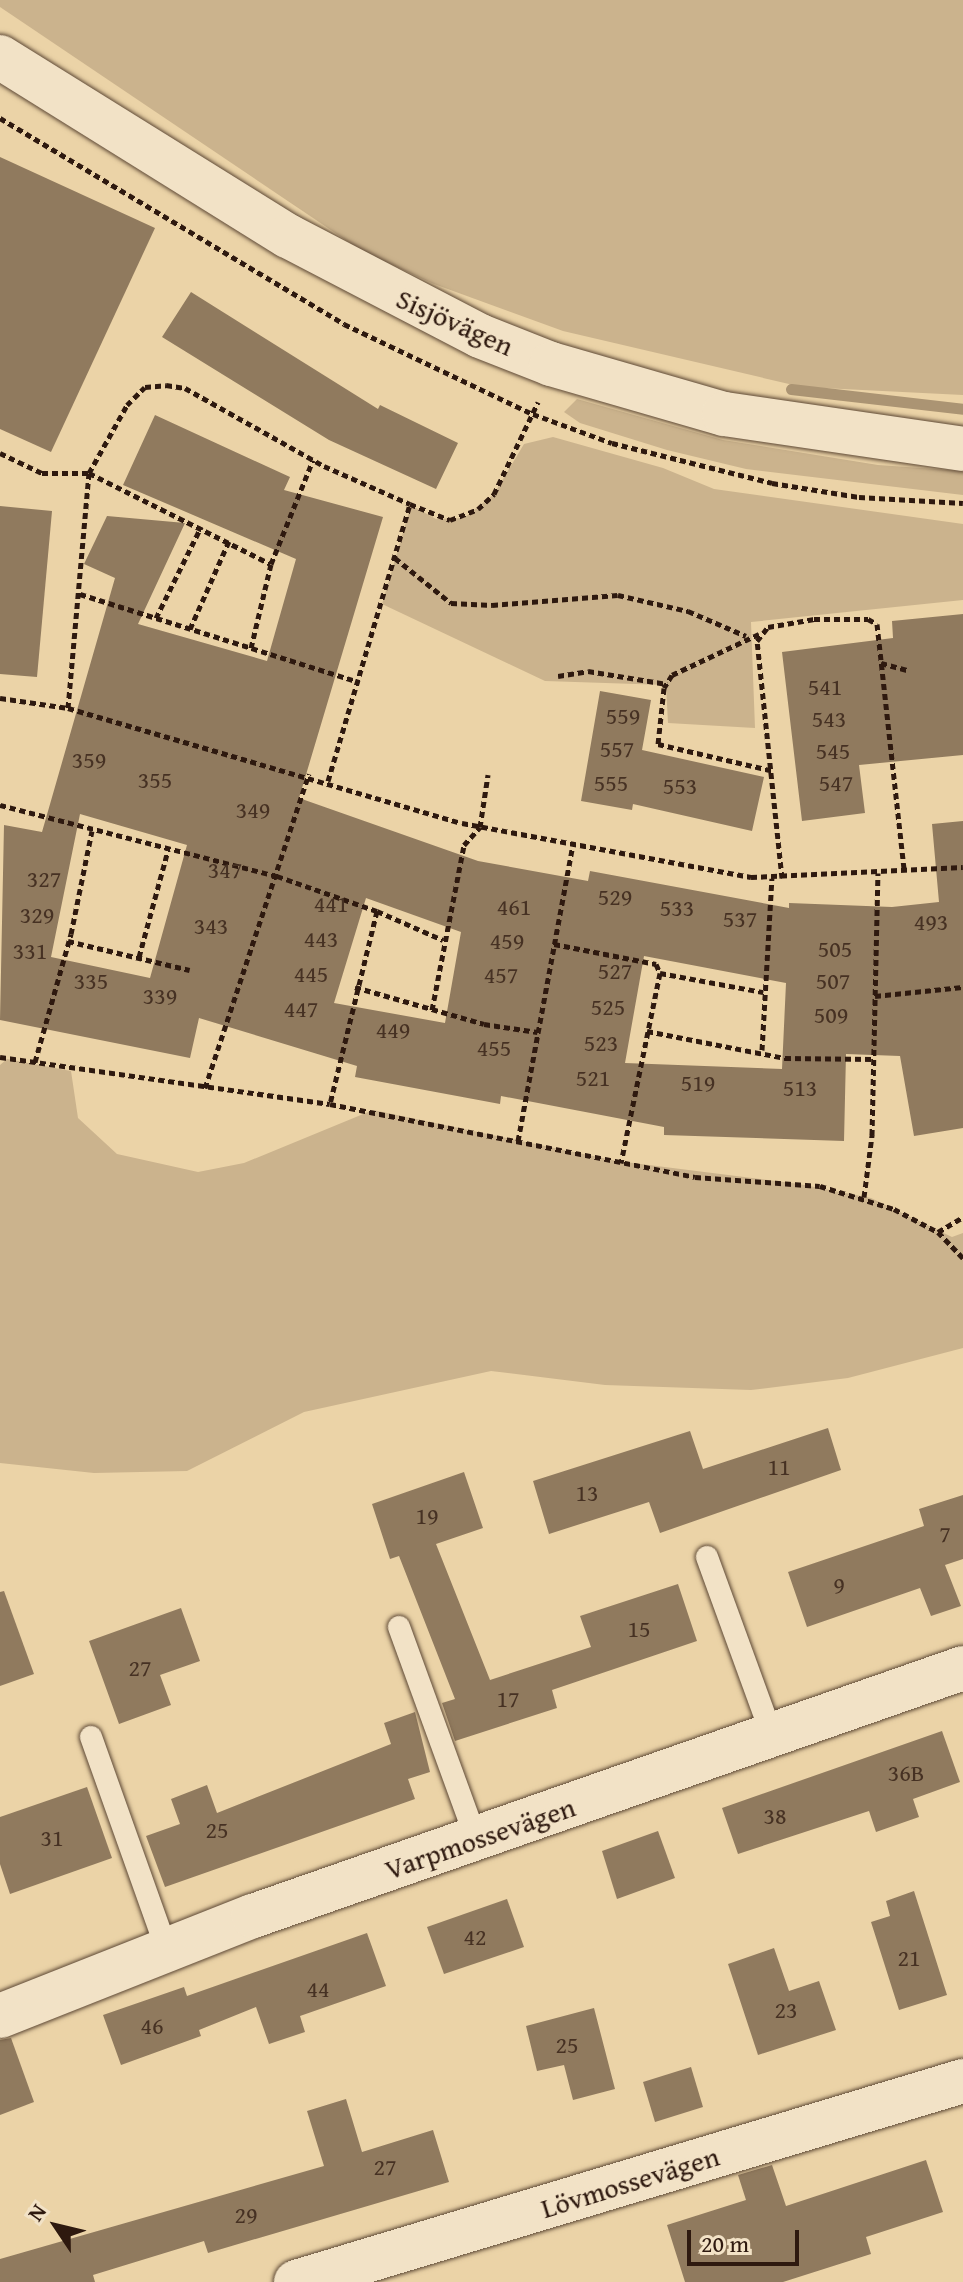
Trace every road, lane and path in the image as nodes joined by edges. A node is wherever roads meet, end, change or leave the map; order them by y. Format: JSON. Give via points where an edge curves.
{"nodes":[{"id":1,"x":0,"y":57,"type":"edge"},
{"id":2,"x":551,"y":364,"type":"junction"},
{"id":3,"x":963,"y":449,"type":"edge"},
{"id":4,"x":0,"y":453,"type":"edge"},
{"id":5,"x":313,"y":460,"type":"junction"},
{"id":6,"x":89,"y":473,"type":"junction"},
{"id":7,"x":410,"y":504,"type":"junction"},
{"id":8,"x":201,"y":527,"type":"junction"},
{"id":9,"x":229,"y":541,"type":"junction"},
{"id":10,"x":395,"y":558,"type":"junction"},
{"id":11,"x":271,"y":564,"type":"junction"},
{"id":12,"x":80,"y":594,"type":"junction"},
{"id":13,"x":156,"y":618,"type":"junction"},
{"id":14,"x":190,"y":629,"type":"junction"},
{"id":15,"x":759,"y":634,"type":"junction"},
{"id":16,"x":746,"y":636,"type":"junction"},
{"id":17,"x":251,"y":648,"type":"junction"},
{"id":18,"x":881,"y":663,"type":"junction"},
{"id":19,"x":907,"y":670,"type":"dead end"},
{"id":20,"x":558,"y":676,"type":"dead end"},
{"id":21,"x":359,"y":682,"type":"junction"},
{"id":22,"x":667,"y":684,"type":"junction"},
{"id":23,"x":0,"y":698,"type":"edge"},
{"id":24,"x":68,"y":708,"type":"junction"},
{"id":25,"x":774,"y":771,"type":"junction"},
{"id":26,"x":309,"y":774,"type":"junction"},
{"id":27,"x":488,"y":775,"type":"dead end"},
{"id":28,"x":328,"y":781,"type":"junction"},
{"id":29,"x":0,"y":805,"type":"edge"},
{"id":30,"x":480,"y":827,"type":"junction"},
{"id":31,"x":92,"y":831,"type":"junction"},
{"id":32,"x":573,"y":844,"type":"junction"},
{"id":33,"x":168,"y":850,"type":"junction"},
{"id":34,"x":963,"y":867,"type":"edge"},
{"id":35,"x":904,"y":870,"type":"junction"},
{"id":36,"x":878,"y":873,"type":"junction"},
{"id":37,"x":277,"y":876,"type":"junction"},
{"id":38,"x":772,"y":878,"type":"junction"},
{"id":39,"x":782,"y":878,"type":"junction"},
{"id":40,"x":377,"y":911,"type":"junction"},
{"id":41,"x":443,"y":940,"type":"junction"},
{"id":42,"x":68,"y":941,"type":"junction"},
{"id":43,"x":554,"y":944,"type":"junction"},
{"id":44,"x":139,"y":958,"type":"junction"},
{"id":45,"x":190,"y":970,"type":"dead end"},
{"id":46,"x":660,"y":973,"type":"junction"},
{"id":47,"x":355,"y":987,"type":"junction"},
{"id":48,"x":963,"y":987,"type":"edge"},
{"id":49,"x":763,"y":992,"type":"junction"},
{"id":50,"x":875,"y":996,"type":"junction"},
{"id":51,"x":432,"y":1010,"type":"junction"},
{"id":52,"x":647,"y":1031,"type":"junction"},
{"id":53,"x":537,"y":1032,"type":"junction"},
{"id":54,"x":762,"y":1050,"type":"junction"},
{"id":55,"x":0,"y":1057,"type":"edge"},
{"id":56,"x":874,"y":1059,"type":"junction"},
{"id":57,"x":35,"y":1062,"type":"junction"},
{"id":58,"x":205,"y":1088,"type":"junction"},
{"id":59,"x":330,"y":1104,"type":"junction"},
{"id":60,"x":518,"y":1141,"type":"junction"},
{"id":61,"x":621,"y":1163,"type":"junction"},
{"id":62,"x":864,"y":1197,"type":"junction"},
{"id":63,"x":963,"y":1217,"type":"edge"},
{"id":64,"x":938,"y":1232,"type":"junction"},
{"id":65,"x":963,"y":1258,"type":"edge"},
{"id":66,"x":707,"y":1557,"type":"dead end"},
{"id":67,"x":399,"y":1627,"type":"dead end"},
{"id":68,"x":963,"y":1668,"type":"edge"},
{"id":69,"x":772,"y":1736,"type":"junction"},
{"id":70,"x":91,"y":1737,"type":"dead end"},
{"id":71,"x":476,"y":1839,"type":"junction"},
{"id":72,"x":166,"y":1948,"type":"junction"},
{"id":73,"x":0,"y":2016,"type":"edge"},
{"id":74,"x":963,"y":2081,"type":"edge"},
{"id":75,"x":296,"y":2282,"type":"edge"}],
"edges":[{"from":1,"to":2,"type":"street","name":"Sisjövägen","via":[[358,276],[425,312]]},
{"from":2,"to":3,"type":"street","name":"Sisjövägen","via":[[661,399],[784,427]]},
{"from":2,"to":7,"type":"path","via":[[494,494],[464,517],[450,520]]},
{"from":4,"to":6,"type":"path","via":[[42,473]]},
{"from":5,"to":6,"type":"path","via":[[185,388],[166,385],[145,387],[127,405]]},
{"from":5,"to":7,"type":"path"},
{"from":5,"to":11,"type":"path"},
{"from":6,"to":8,"type":"path"},
{"from":6,"to":12,"type":"path"},
{"from":7,"to":10,"type":"path"},
{"from":8,"to":9,"type":"path"},
{"from":8,"to":13,"type":"path"},
{"from":9,"to":11,"type":"path"},
{"from":9,"to":14,"type":"path"},
{"from":10,"to":16,"type":"path","via":[[451,603],[618,595],[688,611]]},
{"from":10,"to":21,"type":"path"},
{"from":11,"to":17,"type":"path"},
{"from":12,"to":13,"type":"path"},
{"from":12,"to":24,"type":"path"},
{"from":13,"to":14,"type":"path"},
{"from":14,"to":17,"type":"path"},
{"from":15,"to":16,"type":"path"},
{"from":15,"to":18,"type":"path","via":[[782,623],[868,619],[877,624]]},
{"from":15,"to":25,"type":"path"},
{"from":16,"to":22,"type":"path","via":[[672,675]]},
{"from":17,"to":21,"type":"path"},
{"from":18,"to":19,"type":"path"},
{"from":18,"to":35,"type":"path"},
{"from":20,"to":22,"type":"path","via":[[588,671]]},
{"from":21,"to":28,"type":"path"},
{"from":22,"to":25,"type":"path","via":[[658,744]]},
{"from":23,"to":24,"type":"path"},
{"from":24,"to":26,"type":"path"},
{"from":25,"to":39,"type":"path"},
{"from":26,"to":28,"type":"path"},
{"from":26,"to":37,"type":"path"},
{"from":27,"to":30,"type":"path"},
{"from":28,"to":30,"type":"path"},
{"from":29,"to":31,"type":"path"},
{"from":30,"to":32,"type":"path"},
{"from":30,"to":41,"type":"path","via":[[464,845]]},
{"from":31,"to":33,"type":"path"},
{"from":31,"to":42,"type":"path"},
{"from":32,"to":38,"type":"path"},
{"from":32,"to":43,"type":"path"},
{"from":33,"to":37,"type":"path"},
{"from":33,"to":44,"type":"path"},
{"from":34,"to":35,"type":"path"},
{"from":35,"to":36,"type":"path"},
{"from":36,"to":39,"type":"path"},
{"from":36,"to":50,"type":"path"},
{"from":37,"to":40,"type":"path"},
{"from":37,"to":58,"type":"path"},
{"from":38,"to":39,"type":"path"},
{"from":38,"to":49,"type":"path"},
{"from":40,"to":41,"type":"path"},
{"from":40,"to":47,"type":"path"},
{"from":41,"to":51,"type":"path"},
{"from":42,"to":44,"type":"path"},
{"from":42,"to":57,"type":"path"},
{"from":43,"to":46,"type":"path","via":[[656,964]]},
{"from":43,"to":53,"type":"path"},
{"from":44,"to":45,"type":"path"},
{"from":46,"to":49,"type":"path"},
{"from":46,"to":52,"type":"path"},
{"from":47,"to":51,"type":"path"},
{"from":47,"to":59,"type":"path"},
{"from":48,"to":50,"type":"path"},
{"from":49,"to":54,"type":"path"},
{"from":50,"to":56,"type":"path"},
{"from":51,"to":53,"type":"path"},
{"from":52,"to":54,"type":"path","via":[[697,1044]]},
{"from":52,"to":61,"type":"path"},
{"from":53,"to":60,"type":"path"},
{"from":54,"to":56,"type":"path","via":[[785,1058]]},
{"from":55,"to":57,"type":"path"},
{"from":56,"to":62,"type":"path"},
{"from":57,"to":58,"type":"path"},
{"from":58,"to":59,"type":"path"},
{"from":59,"to":60,"type":"path"},
{"from":60,"to":61,"type":"path"},
{"from":61,"to":62,"type":"path","via":[[695,1177],[820,1186]]},
{"from":62,"to":64,"type":"path"},
{"from":63,"to":64,"type":"path"},
{"from":64,"to":65,"type":"path"},
{"from":66,"to":69,"type":"lane"},
{"from":67,"to":71,"type":"lane"},
{"from":68,"to":69,"type":"street","name":"Varpmossevägen"},
{"from":69,"to":71,"type":"street","name":"Varpmossevägen"},
{"from":70,"to":72,"type":"lane"},
{"from":71,"to":72,"type":"street","name":"Varpmossevägen"},
{"from":72,"to":73,"type":"street","name":"Varpmossevägen"},
{"from":74,"to":75,"type":"street","name":"Lövmossevägen"}]}
